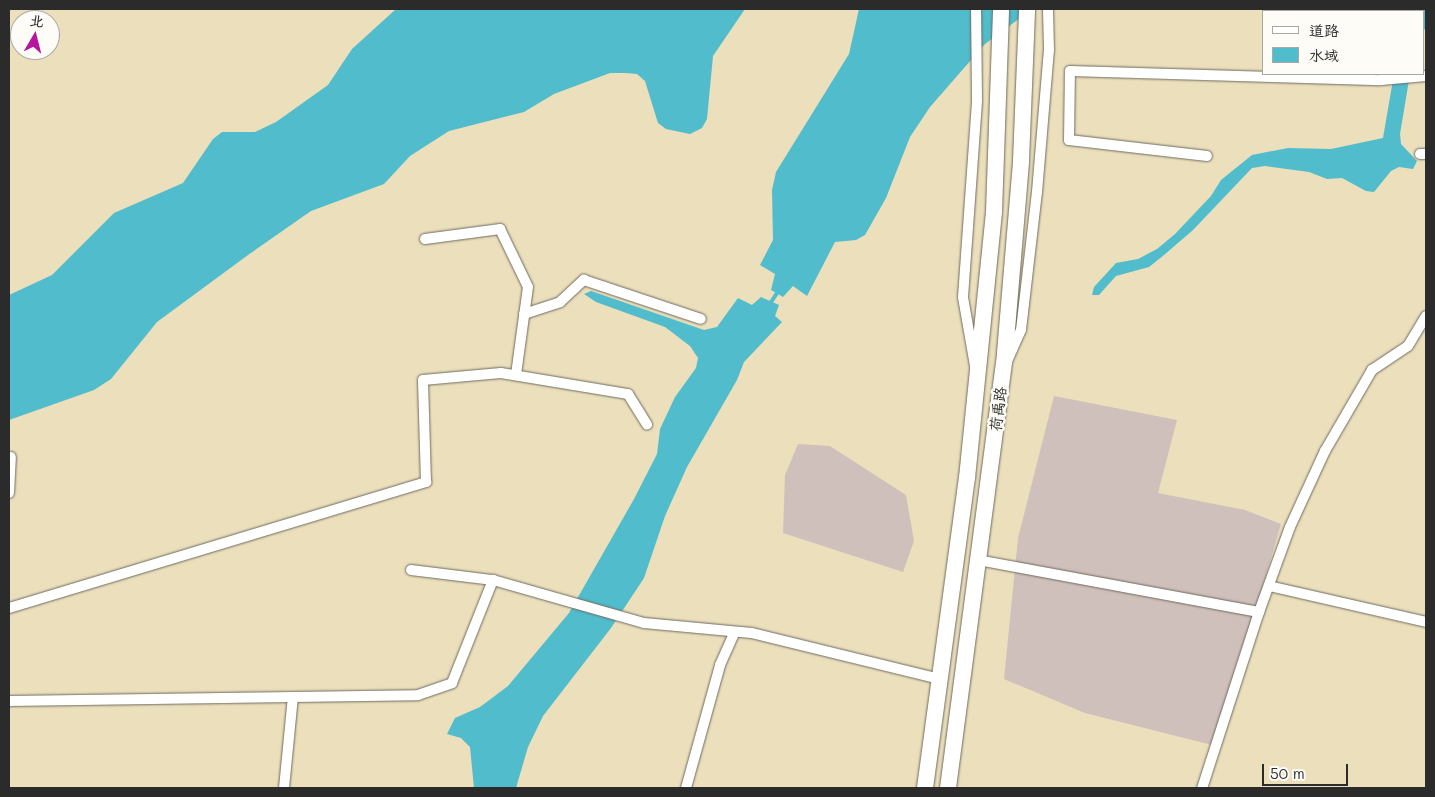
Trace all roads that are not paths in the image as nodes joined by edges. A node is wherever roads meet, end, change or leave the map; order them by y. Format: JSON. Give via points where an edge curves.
{"nodes":[{"id":1,"x":976,"y":9,"type":"edge"},
{"id":2,"x":1001,"y":9,"type":"edge"},
{"id":3,"x":1028,"y":9,"type":"edge"},
{"id":4,"x":1048,"y":9,"type":"edge"},
{"id":5,"x":1426,"y":76,"type":"edge"},
{"id":6,"x":1207,"y":156,"type":"dead end"},
{"id":7,"x":425,"y":239,"type":"dead end"},
{"id":8,"x":524,"y":314,"type":"junction"},
{"id":9,"x":1426,"y":316,"type":"edge"},
{"id":10,"x":701,"y":319,"type":"dead end"},
{"id":11,"x":1003,"y":369,"type":"junction"},
{"id":12,"x":516,"y":375,"type":"junction"},
{"id":13,"x":977,"y":377,"type":"junction"},
{"id":14,"x":647,"y":424,"type":"dead end"},
{"id":15,"x":11,"y":457,"type":"dead end"},
{"id":16,"x":9,"y":493,"type":"edge"},
{"id":17,"x":978,"y":560,"type":"junction"},
{"id":18,"x":411,"y":570,"type":"dead end"},
{"id":19,"x":493,"y":580,"type":"junction"},
{"id":20,"x":1268,"y":586,"type":"junction"},
{"id":21,"x":9,"y":608,"type":"edge"},
{"id":22,"x":1259,"y":612,"type":"junction"},
{"id":23,"x":1426,"y":622,"type":"edge"},
{"id":24,"x":735,"y":632,"type":"junction"},
{"id":25,"x":939,"y":679,"type":"junction"},
{"id":26,"x":292,"y":697,"type":"junction"},
{"id":27,"x":9,"y":702,"type":"edge"},
{"id":28,"x":284,"y":788,"type":"edge"},
{"id":29,"x":686,"y":788,"type":"edge"},
{"id":30,"x":925,"y":788,"type":"edge"},
{"id":31,"x":948,"y":788,"type":"edge"},
{"id":32,"x":1202,"y":788,"type":"edge"}],
"edges":[{"from":1,"to":13,"type":"street","via":[[977,100],[962,297],[966,333]]},
{"from":2,"to":13,"type":"main road","name":"荷禹路","via":[[994,212]]},
{"from":3,"to":11,"type":"main road","name":"荷禹路","via":[[1021,161]]},
{"from":4,"to":11,"type":"street","via":[[1038,192],[1021,330]]},
{"from":5,"to":6,"type":"street","via":[[1381,80],[1070,71],[1069,140]]},
{"from":7,"to":8,"type":"street","via":[[500,230],[528,287]]},
{"from":8,"to":10,"type":"street","via":[[560,302],[584,280]]},
{"from":8,"to":12,"type":"street"},
{"from":9,"to":20,"type":"street","via":[[1408,346],[1372,370],[1367,378],[1325,451],[1290,527]]},
{"from":11,"to":17,"type":"main road","name":"荷禹路"},
{"from":12,"to":14,"type":"street","via":[[628,394]]},
{"from":12,"to":21,"type":"street","via":[[501,373],[423,380],[426,482]]},
{"from":13,"to":25,"type":"main road","name":"荷禹路"},
{"from":15,"to":16,"type":"street"},
{"from":17,"to":22,"type":"street"},
{"from":17,"to":31,"type":"main road","name":"荷禹路"},
{"from":18,"to":19,"type":"street"},
{"from":19,"to":24,"type":"street","via":[[644,623]]},
{"from":19,"to":26,"type":"street","via":[[452,683],[418,695]]},
{"from":20,"to":22,"type":"street"},
{"from":20,"to":23,"type":"street"},
{"from":22,"to":32,"type":"street"},
{"from":24,"to":25,"type":"street"},
{"from":24,"to":29,"type":"street","via":[[720,665]]},
{"from":25,"to":30,"type":"main road","name":"荷禹路"},
{"from":26,"to":27,"type":"street"},
{"from":26,"to":28,"type":"street"}]}
